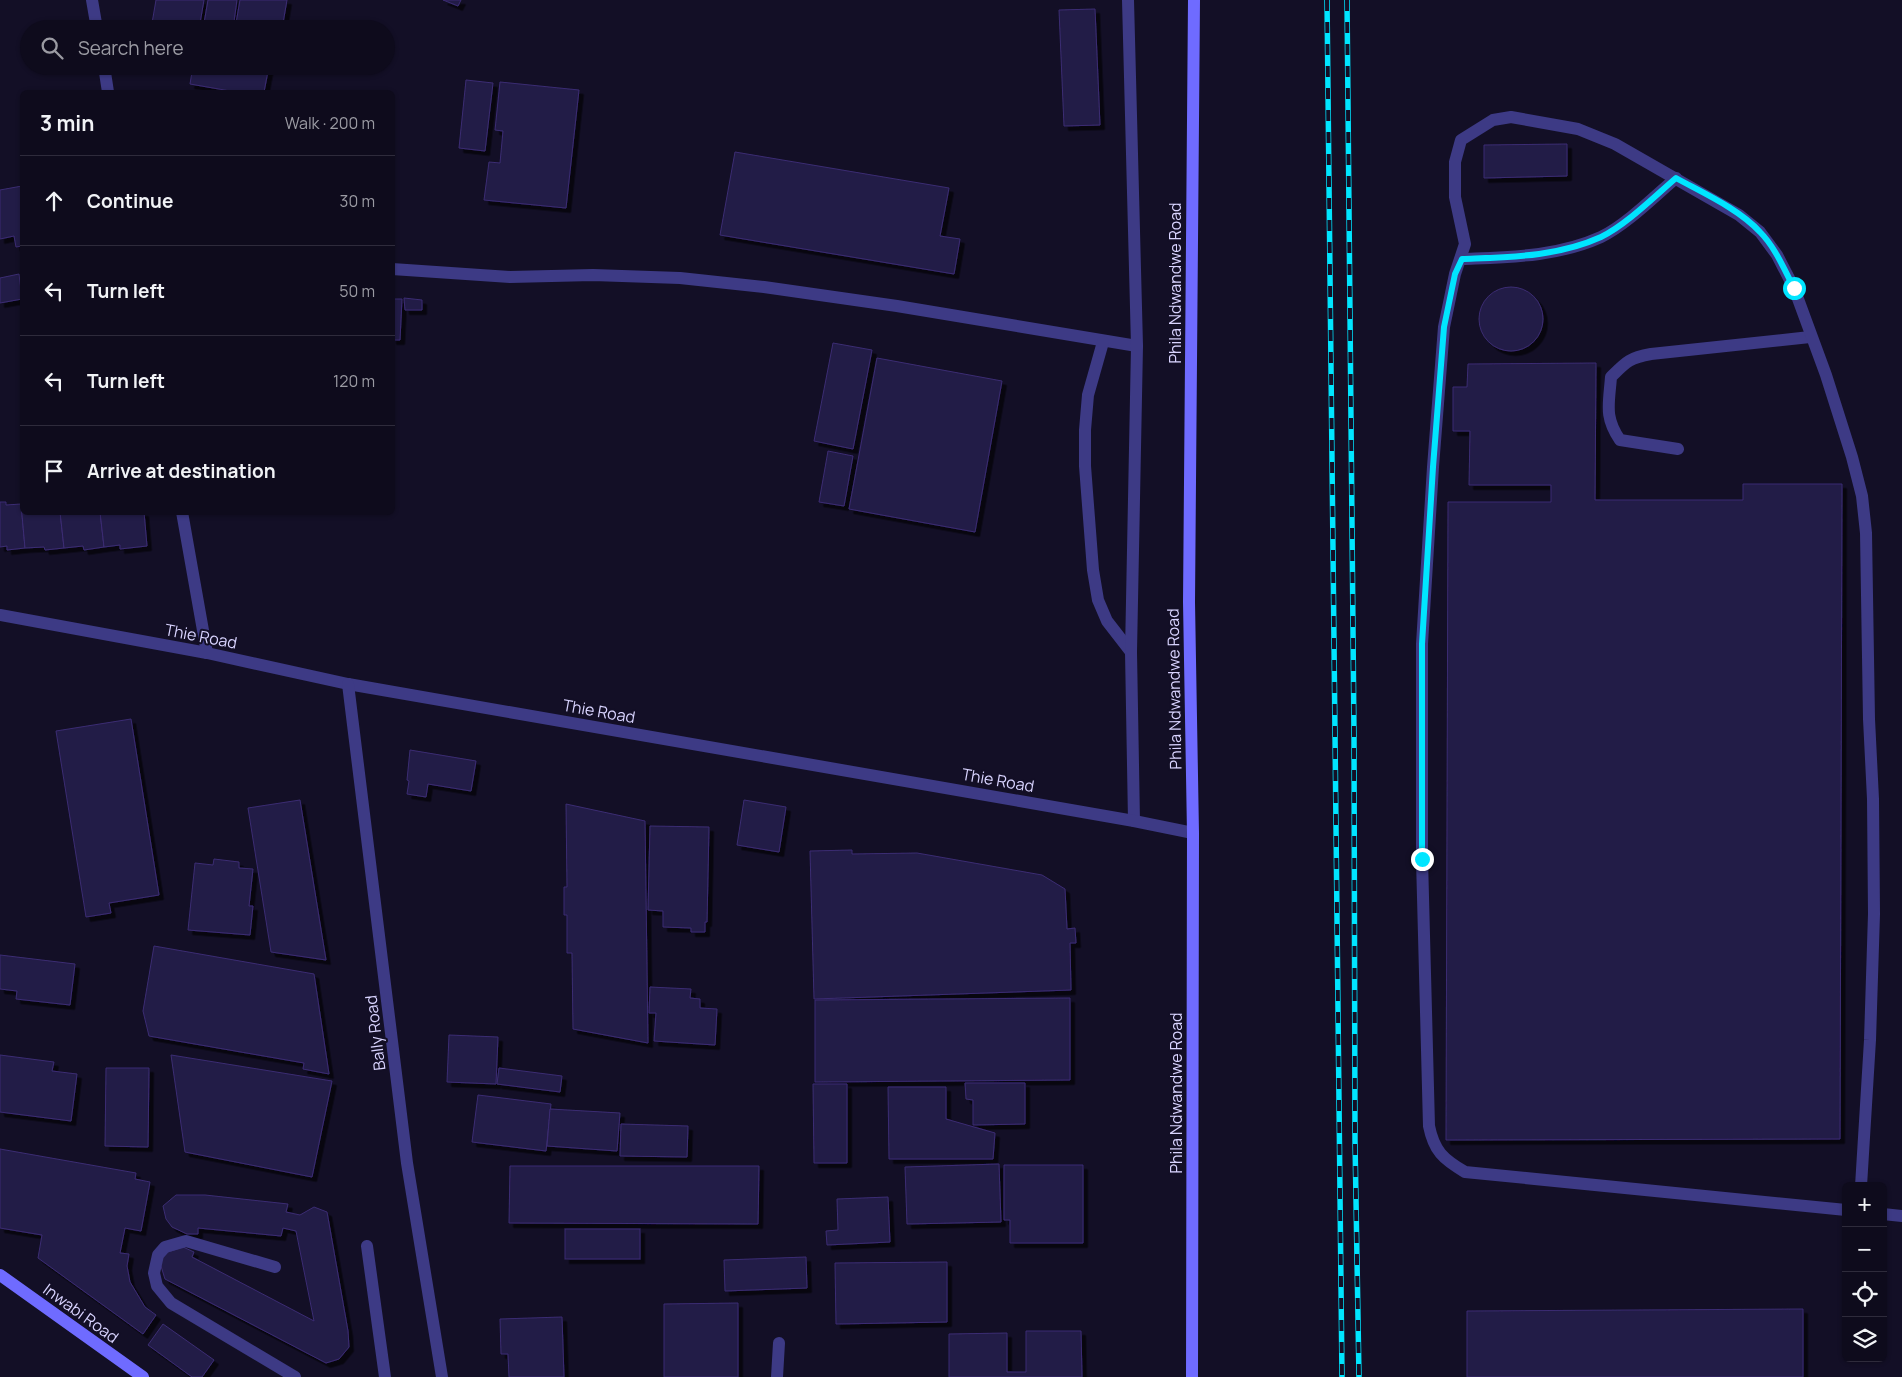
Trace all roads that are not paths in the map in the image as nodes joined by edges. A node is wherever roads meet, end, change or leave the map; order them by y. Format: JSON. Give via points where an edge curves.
{"nodes":[{"id":1,"x":92,"y":0,"type":"edge"},
{"id":2,"x":1128,"y":0,"type":"edge"},
{"id":3,"x":1194,"y":0,"type":"edge"},
{"id":4,"x":95,"y":20,"type":"edge"},
{"id":5,"x":105,"y":75,"type":"edge"},
{"id":6,"x":108,"y":90,"type":"edge"},
{"id":7,"x":1676,"y":178,"type":"junction"},
{"id":8,"x":1462,"y":259,"type":"junction"},
{"id":9,"x":395,"y":269,"type":"edge"},
{"id":10,"x":1810,"y":337,"type":"junction"},
{"id":11,"x":1103,"y":342,"type":"junction"},
{"id":12,"x":1136,"y":346,"type":"junction"},
{"id":13,"x":1678,"y":449,"type":"dead end"},
{"id":14,"x":183,"y":515,"type":"edge"},
{"id":15,"x":0,"y":615,"type":"edge"},
{"id":16,"x":1132,"y":652,"type":"junction"},
{"id":17,"x":207,"y":653,"type":"junction"},
{"id":18,"x":348,"y":684,"type":"junction"},
{"id":19,"x":1134,"y":820,"type":"junction"},
{"id":20,"x":1193,"y":833,"type":"junction"},
{"id":21,"x":1861,"y":1182,"type":"edge"},
{"id":22,"x":1842,"y":1210,"type":"edge"},
{"id":23,"x":1887,"y":1214,"type":"edge"},
{"id":24,"x":1902,"y":1216,"type":"edge"},
{"id":25,"x":367,"y":1246,"type":"dead end"},
{"id":26,"x":275,"y":1267,"type":"dead end"},
{"id":27,"x":0,"y":1275,"type":"edge"},
{"id":28,"x":779,"y":1343,"type":"dead end"},
{"id":29,"x":143,"y":1377,"type":"edge"},
{"id":30,"x":295,"y":1377,"type":"edge"},
{"id":31,"x":385,"y":1377,"type":"edge"},
{"id":32,"x":442,"y":1377,"type":"edge"},
{"id":33,"x":777,"y":1377,"type":"edge"},
{"id":34,"x":1192,"y":1377,"type":"edge"}],
"edges":[{"from":1,"to":4,"type":"street"},
{"from":2,"to":12,"type":"street"},
{"from":3,"to":20,"type":"street","name":"Phila Ndwandwe Road","via":[[1189,602]]},
{"from":5,"to":6,"type":"street"},
{"from":7,"to":8,"type":"street","via":[[1636,213],[1602,236],[1559,251]]},
{"from":7,"to":8,"type":"street","via":[[1615,144],[1578,129],[1511,117],[1493,120],[1461,140],[1455,162],[1455,197],[1465,244]]},
{"from":7,"to":10,"type":"street","via":[[1739,215],[1760,232],[1777,255],[1794,288]]},
{"from":8,"to":22,"type":"street","via":[[1455,274],[1444,327],[1422,644],[1422,859],[1432,1141],[1448,1162],[1465,1172]]},
{"from":9,"to":11,"type":"street","via":[[510,277],[593,275],[670,278],[764,287],[897,306]]},
{"from":10,"to":13,"type":"street","via":[[1650,354],[1624,364],[1611,377],[1608,415],[1612,429],[1620,440]]},
{"from":10,"to":21,"type":"street","via":[[1826,375],[1852,457],[1862,496],[1866,533],[1874,914]]},
{"from":11,"to":12,"type":"street"},
{"from":11,"to":16,"type":"street","via":[[1088,395],[1085,430],[1093,570],[1098,600],[1107,621]]},
{"from":12,"to":16,"type":"street"},
{"from":14,"to":17,"type":"street"},
{"from":15,"to":17,"type":"street","name":"Thie Road"},
{"from":16,"to":19,"type":"street"},
{"from":17,"to":18,"type":"street","name":"Thie Road"},
{"from":18,"to":19,"type":"street","name":"Thie Road"},
{"from":18,"to":32,"type":"street","name":"Bally Road","via":[[407,1163]]},
{"from":19,"to":20,"type":"street","name":"Thie Road"},
{"from":20,"to":34,"type":"street","name":"Phila Ndwandwe Road"},
{"from":23,"to":24,"type":"street"},
{"from":25,"to":31,"type":"street"},
{"from":26,"to":30,"type":"street","via":[[186,1241],[165,1247],[158,1254],[154,1273],[157,1286],[171,1303]]},
{"from":27,"to":29,"type":"street","name":"Inwabi Road"},
{"from":28,"to":33,"type":"street"}]}
